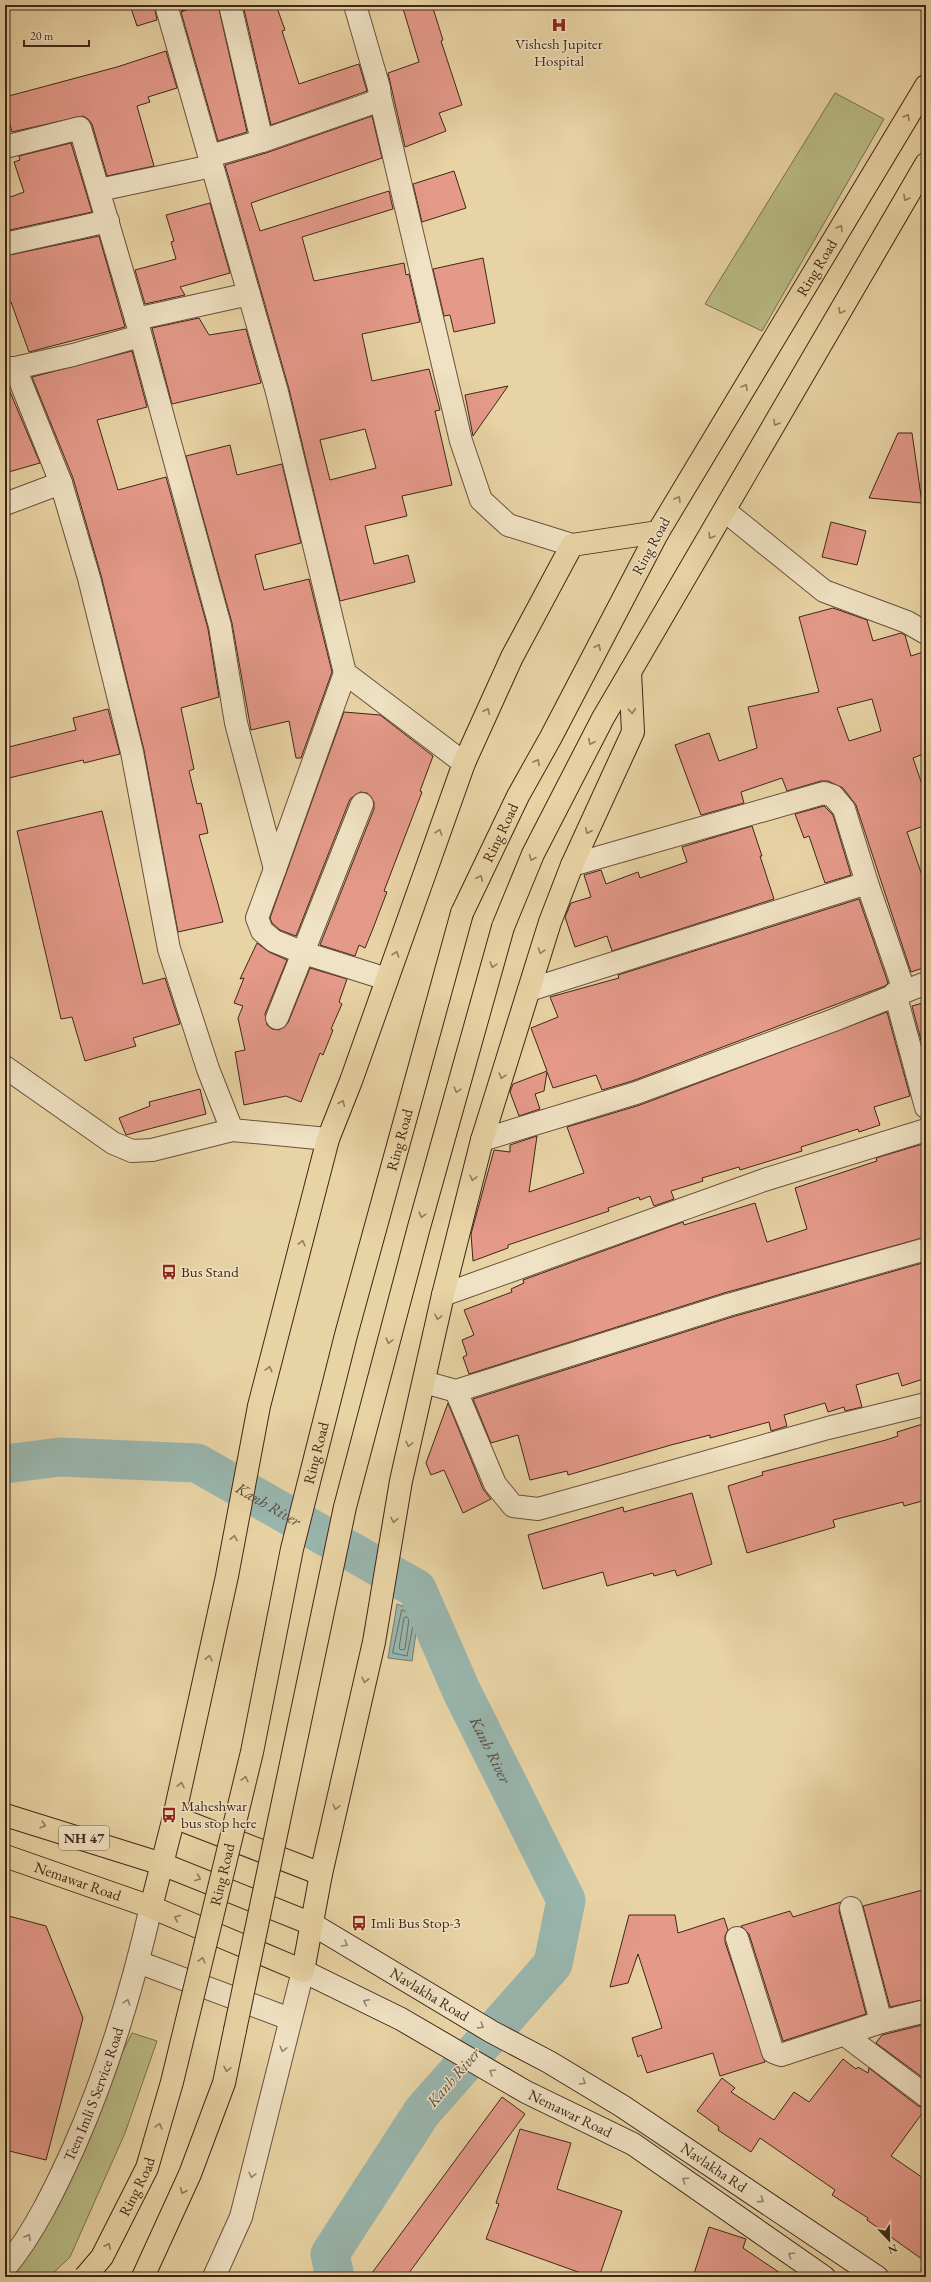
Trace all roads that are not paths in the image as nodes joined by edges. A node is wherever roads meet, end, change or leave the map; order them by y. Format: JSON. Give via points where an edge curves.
{"nodes":[{"id":1,"x":166,"y":5,"type":"edge"},
{"id":2,"x":230,"y":5,"type":"edge"},
{"id":3,"x":355,"y":5,"type":"edge"},
{"id":4,"x":926,"y":86,"type":"edge"},
{"id":5,"x":380,"y":97,"type":"junction"},
{"id":6,"x":262,"y":141,"type":"junction"},
{"id":7,"x":5,"y":148,"type":"edge"},
{"id":8,"x":211,"y":161,"type":"junction"},
{"id":9,"x":926,"y":164,"type":"edge"},
{"id":10,"x":99,"y":190,"type":"junction"},
{"id":11,"x":108,"y":221,"type":"junction"},
{"id":12,"x":5,"y":244,"type":"edge"},
{"id":13,"x":249,"y":294,"type":"junction"},
{"id":14,"x":138,"y":327,"type":"junction"},
{"id":15,"x":10,"y":368,"type":"edge"},
{"id":16,"x":61,"y":483,"type":"junction"},
{"id":17,"x":5,"y":504,"type":"edge"},
{"id":18,"x":725,"y":511,"type":"junction"},
{"id":19,"x":658,"y":532,"type":"junction"},
{"id":20,"x":572,"y":545,"type":"junction"},
{"id":21,"x":926,"y":633,"type":"edge"},
{"id":22,"x":630,"y":672,"type":"junction"},
{"id":23,"x":345,"y":673,"type":"junction"},
{"id":24,"x":464,"y":763,"type":"junction"},
{"id":25,"x":362,"y":804,"type":"dead end"},
{"id":26,"x":572,"y":865,"type":"junction"},
{"id":27,"x":275,"y":869,"type":"junction"},
{"id":28,"x":867,"y":883,"type":"junction"},
{"id":29,"x":304,"y":953,"type":"junction"},
{"id":30,"x":387,"y":979,"type":"junction"},
{"id":31,"x":926,"y":983,"type":"edge"},
{"id":32,"x":529,"y":990,"type":"junction"},
{"id":33,"x":900,"y":992,"type":"junction"},
{"id":34,"x":277,"y":1018,"type":"dead end"},
{"id":35,"x":5,"y":1067,"type":"edge"},
{"id":36,"x":926,"y":1107,"type":"edge"},
{"id":37,"x":232,"y":1130,"type":"junction"},
{"id":38,"x":926,"y":1130,"type":"edge"},
{"id":39,"x":328,"y":1139,"type":"junction"},
{"id":40,"x":482,"y":1140,"type":"junction"},
{"id":41,"x":926,"y":1249,"type":"edge"},
{"id":42,"x":443,"y":1295,"type":"junction"},
{"id":43,"x":424,"y":1382,"type":"junction"},
{"id":44,"x":456,"y":1391,"type":"junction"},
{"id":45,"x":926,"y":1404,"type":"edge"},
{"id":46,"x":5,"y":1815,"type":"edge"},
{"id":47,"x":174,"y":1817,"type":"junction"},
{"id":48,"x":5,"y":1856,"type":"edge"},
{"id":49,"x":162,"y":1864,"type":"junction"},
{"id":50,"x":321,"y":1874,"type":"junction"},
{"id":51,"x":151,"y":1907,"type":"junction"},
{"id":52,"x":851,"y":1908,"type":"dead end"},
{"id":53,"x":312,"y":1924,"type":"junction"},
{"id":54,"x":737,"y":1938,"type":"dead end"},
{"id":55,"x":138,"y":1962,"type":"junction"},
{"id":56,"x":303,"y":1971,"type":"junction"},
{"id":57,"x":926,"y":2010,"type":"edge"},
{"id":58,"x":290,"y":2019,"type":"junction"},
{"id":59,"x":881,"y":2022,"type":"junction"},
{"id":60,"x":845,"y":2036,"type":"junction"},
{"id":61,"x":549,"y":2062,"type":"joint"},
{"id":62,"x":926,"y":2096,"type":"edge"},
{"id":63,"x":5,"y":2268,"type":"edge"},
{"id":64,"x":85,"y":2277,"type":"edge"},
{"id":65,"x":143,"y":2277,"type":"edge"},
{"id":66,"x":214,"y":2277,"type":"edge"},
{"id":67,"x":824,"y":2277,"type":"edge"},
{"id":68,"x":877,"y":2277,"type":"edge"}],
"edges":[{"from":1,"to":8,"type":"street"},
{"from":2,"to":6,"type":"street"},
{"from":3,"to":5,"type":"street"},
{"from":19,"to":4,"type":"main road","name":"Ring Road","one_way":true},
{"from":5,"to":6,"type":"street","via":[[372,103]]},
{"from":5,"to":20,"type":"street","via":[[461,441],[482,500],[508,525]]},
{"from":6,"to":8,"type":"street"},
{"from":7,"to":10,"type":"street","via":[[80,128]]},
{"from":8,"to":10,"type":"street"},
{"from":8,"to":13,"type":"street"},
{"from":9,"to":18,"type":"main road","one_way":true},
{"from":10,"to":11,"type":"street"},
{"from":11,"to":12,"type":"street"},
{"from":11,"to":14,"type":"street"},
{"from":13,"to":14,"type":"street"},
{"from":13,"to":23,"type":"street","via":[[277,392]]},
{"from":14,"to":15,"type":"street","via":[[73,355]]},
{"from":14,"to":27,"type":"street","via":[[220,626],[236,723]]},
{"from":15,"to":16,"type":"street"},
{"from":16,"to":17,"type":"street"},
{"from":16,"to":37,"type":"street","via":[[89,578],[132,752],[169,949],[208,1069]]},
{"from":18,"to":21,"type":"street","via":[[824,591],[907,622]]},
{"from":18,"to":22,"type":"main road","one_way":true},
{"from":19,"to":20,"type":"main road"},
{"from":64,"to":19,"type":"main road","name":"Ring Road","one_way":true,"bridge":true,"via":[[102,2257],[147,2168],[172,2082],[252,1752],[292,1549],[346,1335],[462,913],[518,796]]},
{"from":24,"to":20,"type":"main road","one_way":true,"via":[[512,657]]},
{"from":22,"to":26,"type":"main road","one_way":true,"via":[[634,732]]},
{"from":22,"to":65,"type":"main road","one_way":true,"bridge":true,"via":[[603,718],[533,854],[503,927],[418,1227],[345,1507],[224,2083],[190,2174]]},
{"from":23,"to":24,"type":"street"},
{"from":23,"to":27,"type":"street"},
{"from":30,"to":24,"type":"main road","one_way":true},
{"from":25,"to":29,"type":"street"},
{"from":26,"to":28,"type":"street","via":[[824,793],[833,796],[844,809]]},
{"from":26,"to":32,"type":"main road","one_way":true,"via":[[550,922]]},
{"from":27,"to":29,"type":"street","via":[[257,918],[262,931],[274,941]]},
{"from":28,"to":32,"type":"street"},
{"from":28,"to":33,"type":"street"},
{"from":29,"to":30,"type":"street"},
{"from":29,"to":34,"type":"street"},
{"from":39,"to":30,"type":"main road","one_way":true},
{"from":31,"to":33,"type":"street"},
{"from":32,"to":40,"type":"main road","one_way":true},
{"from":33,"to":36,"type":"street"},
{"from":33,"to":40,"type":"street","via":[[834,1020],[636,1094]]},
{"from":35,"to":37,"type":"street","via":[[113,1143],[132,1152],[152,1150]]},
{"from":37,"to":39,"type":"street"},
{"from":38,"to":42,"type":"street","via":[[756,1183]]},
{"from":47,"to":39,"type":"main road","one_way":true,"via":[[227,1576],[259,1406]]},
{"from":40,"to":42,"type":"main road","one_way":true},
{"from":41,"to":44,"type":"street","via":[[728,1305]]},
{"from":42,"to":43,"type":"main road","one_way":true},
{"from":43,"to":44,"type":"street"},
{"from":43,"to":50,"type":"main road","one_way":true,"via":[[401,1481],[374,1642]]},
{"from":44,"to":45,"type":"street","via":[[495,1484],[513,1506],[538,1509],[828,1428]]},
{"from":46,"to":49,"type":"main road","number":"NH 47","one_way":true},
{"from":47,"to":49,"type":"main road"},
{"from":47,"to":50,"type":"main road"},
{"from":48,"to":51,"type":"main road","name":"Nemawar Road"},
{"from":49,"to":51,"type":"main road"},
{"from":49,"to":53,"type":"main road","one_way":true},
{"from":50,"to":53,"type":"main road"},
{"from":51,"to":55,"type":"street","name":"Teen Imli S Service Road"},
{"from":56,"to":51,"type":"main road","name":"Nemawar Road","one_way":true},
{"from":52,"to":59,"type":"street"},
{"from":53,"to":56,"type":"main road"},
{"from":53,"to":61,"type":"street","name":"Navlakha Road","one_way":true,"via":[[492,2032]]},
{"from":54,"to":60,"type":"street","via":[[773,2052],[781,2054]]},
{"from":55,"to":58,"type":"street"},
{"from":63,"to":55,"type":"street","name":"Teen Imli S Service Road","one_way":true,"via":[[21,2249],[60,2179],[93,2104],[129,1998]]},
{"from":56,"to":58,"type":"street"},
{"from":67,"to":56,"type":"street","name":"Nemawar Road","one_way":true,"via":[[633,2144],[526,2092],[401,2019]]},
{"from":57,"to":59,"type":"street"},
{"from":58,"to":66,"type":"street","one_way":true,"via":[[241,2217]]},
{"from":59,"to":60,"type":"street"},
{"from":60,"to":62,"type":"street"},
{"from":61,"to":68,"type":"street","name":"Navlakha Rd","one_way":true,"via":[[622,2106]]}]}
